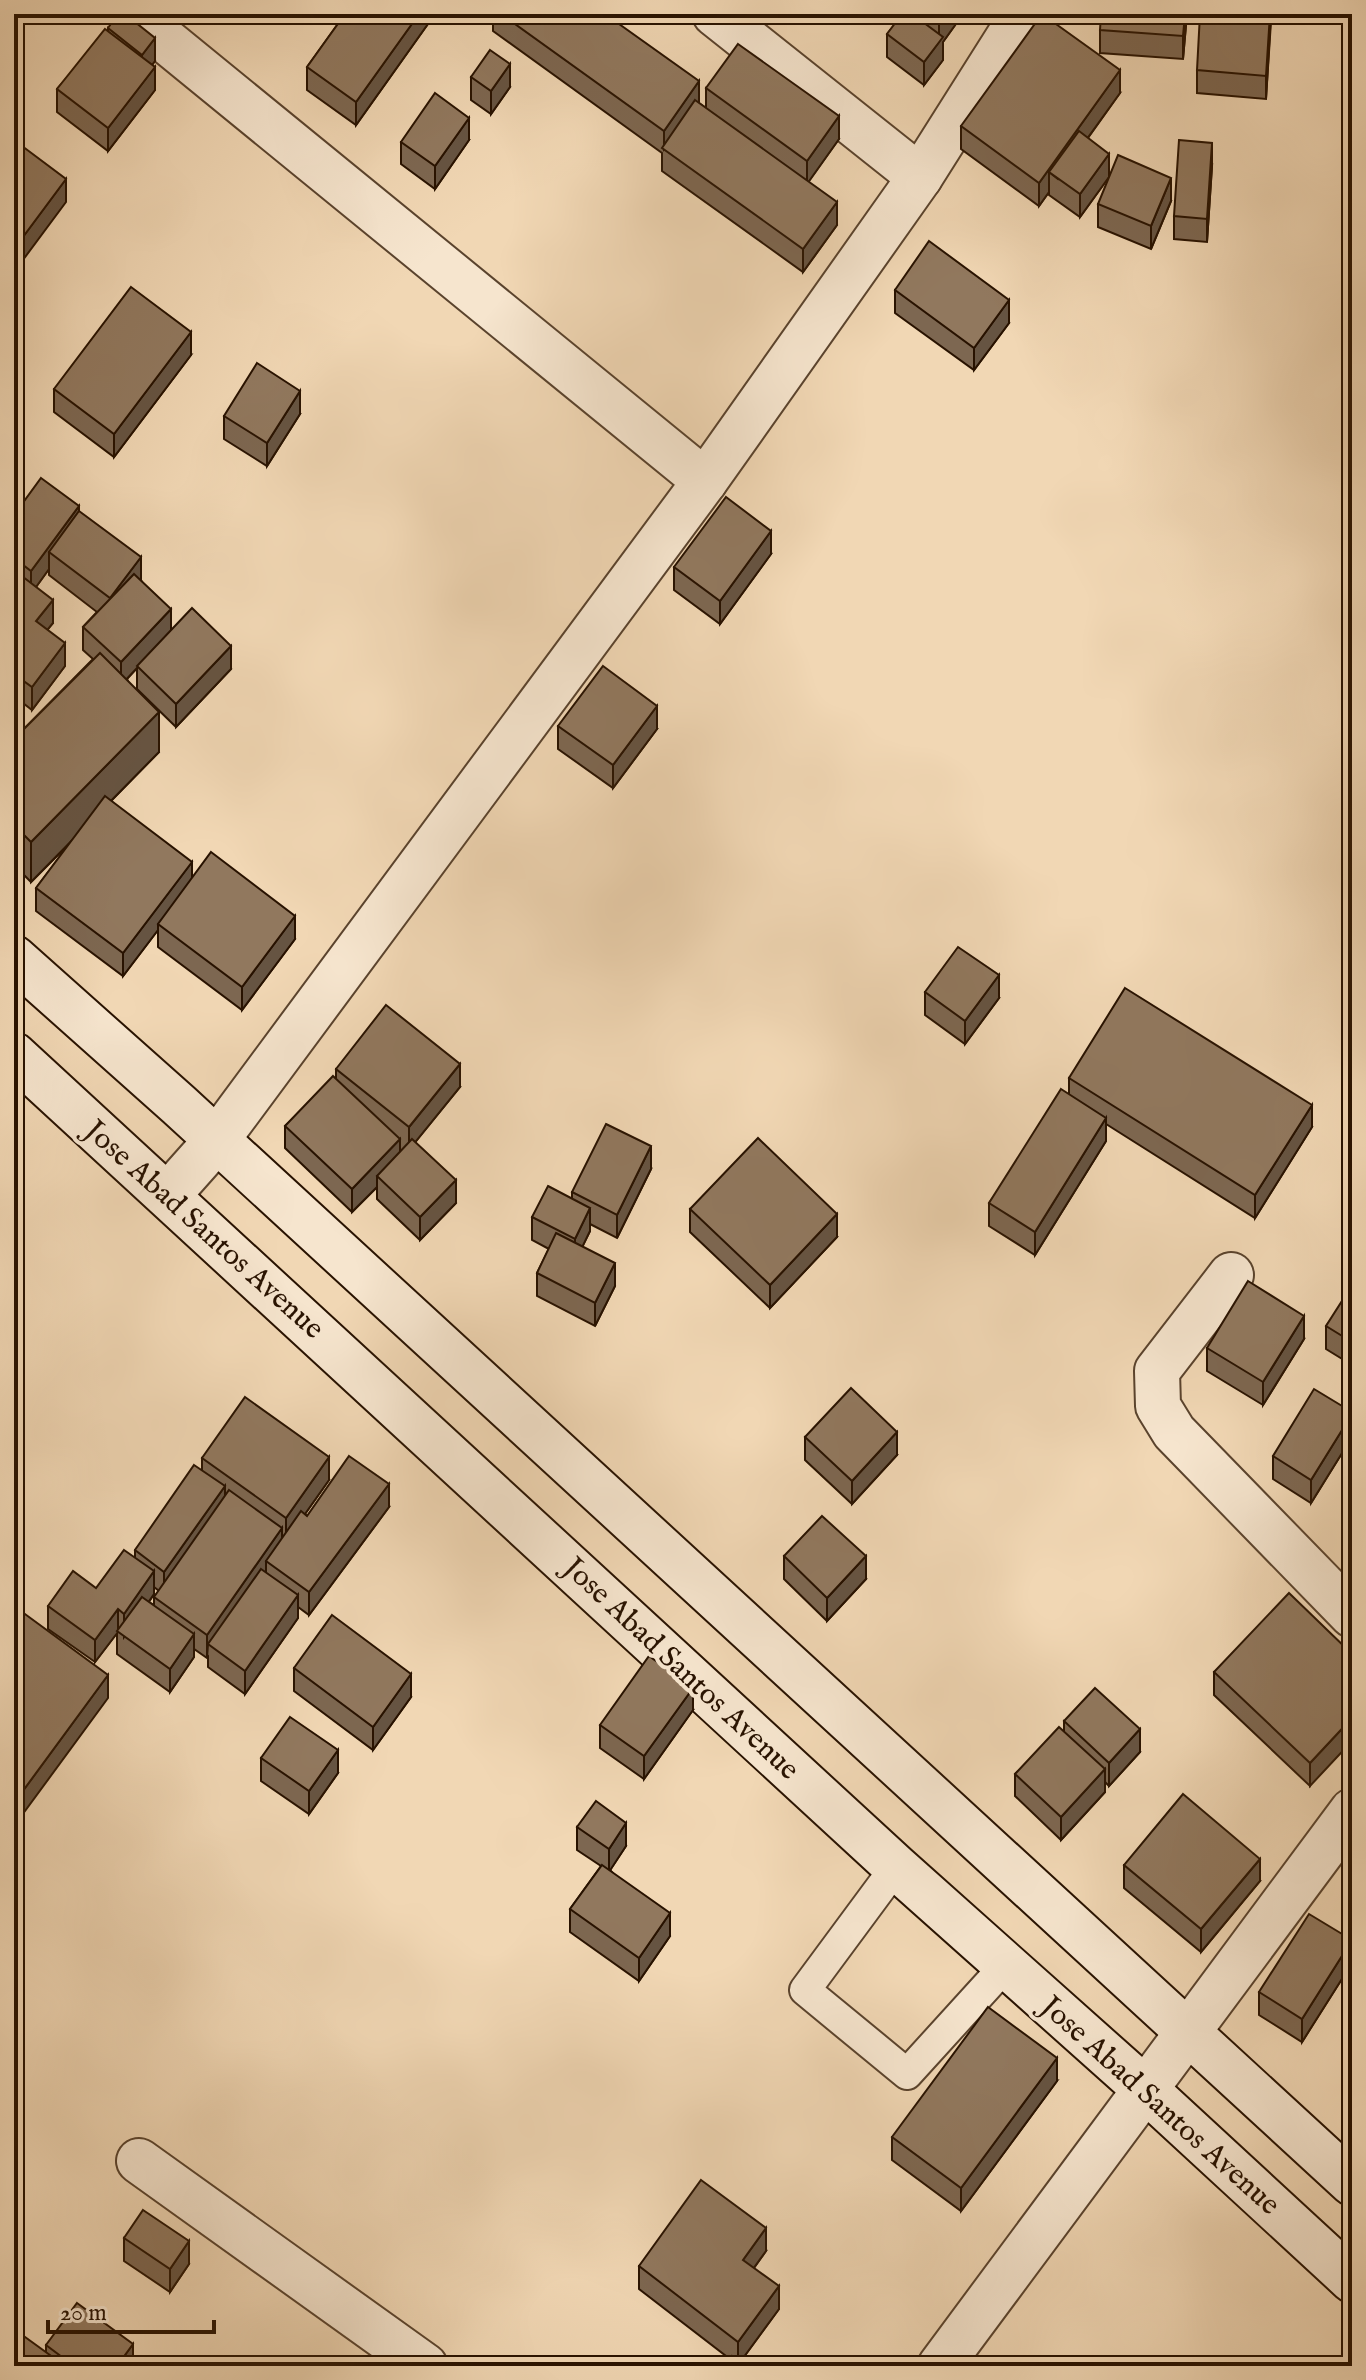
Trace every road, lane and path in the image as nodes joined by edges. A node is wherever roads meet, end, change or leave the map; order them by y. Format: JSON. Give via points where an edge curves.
{"nodes":[{"id":1,"x":133,"y":14,"type":"edge"},
{"id":2,"x":715,"y":14,"type":"edge"},
{"id":3,"x":1023,"y":14,"type":"edge"},
{"id":4,"x":920,"y":177,"type":"junction"},
{"id":5,"x":705,"y":481,"type":"junction"},
{"id":6,"x":14,"y":958,"type":"edge"},
{"id":7,"x":14,"y":1055,"type":"edge"},
{"id":8,"x":216,"y":1141,"type":"junction"},
{"id":9,"x":168,"y":1195,"type":"junction"},
{"id":10,"x":1231,"y":1275,"type":"dead end"},
{"id":11,"x":1352,"y":1615,"type":"edge"},
{"id":12,"x":1352,"y":1811,"type":"edge"},
{"id":13,"x":896,"y":1867,"type":"junction"},
{"id":14,"x":1007,"y":1964,"type":"junction"},
{"id":15,"x":1188,"y":2030,"type":"junction"},
{"id":16,"x":1146,"y":2090,"type":"junction"},
{"id":17,"x":139,"y":2161,"type":"dead end"},
{"id":18,"x":1352,"y":2183,"type":"edge"},
{"id":19,"x":1352,"y":2280,"type":"edge"},
{"id":20,"x":425,"y":2366,"type":"edge"},
{"id":21,"x":940,"y":2366,"type":"edge"}],
"edges":[{"from":1,"to":5,"type":"street"},
{"from":2,"to":4,"type":"street"},
{"from":3,"to":4,"type":"street"},
{"from":4,"to":5,"type":"street"},
{"from":5,"to":8,"type":"street"},
{"from":6,"to":8,"type":"street"},
{"from":7,"to":9,"type":"street","name":"Jose Abad Santos Avenue"},
{"from":8,"to":9,"type":"street"},
{"from":8,"to":15,"type":"street"},
{"from":9,"to":13,"type":"street","name":"Jose Abad Santos Avenue"},
{"from":10,"to":11,"type":"street","via":[[1157,1371],[1158,1406],[1174,1432]]},
{"from":12,"to":15,"type":"street"},
{"from":13,"to":14,"type":"street","name":"Jose Abad Santos Avenue"},
{"from":13,"to":14,"type":"lane","via":[[805,1990],[907,2074]]},
{"from":14,"to":16,"type":"street","name":"Jose Abad Santos Avenue"},
{"from":15,"to":16,"type":"street"},
{"from":15,"to":18,"type":"street"},
{"from":16,"to":19,"type":"street","name":"Jose Abad Santos Avenue"},
{"from":16,"to":21,"type":"street"},
{"from":17,"to":20,"type":"street"}]}
